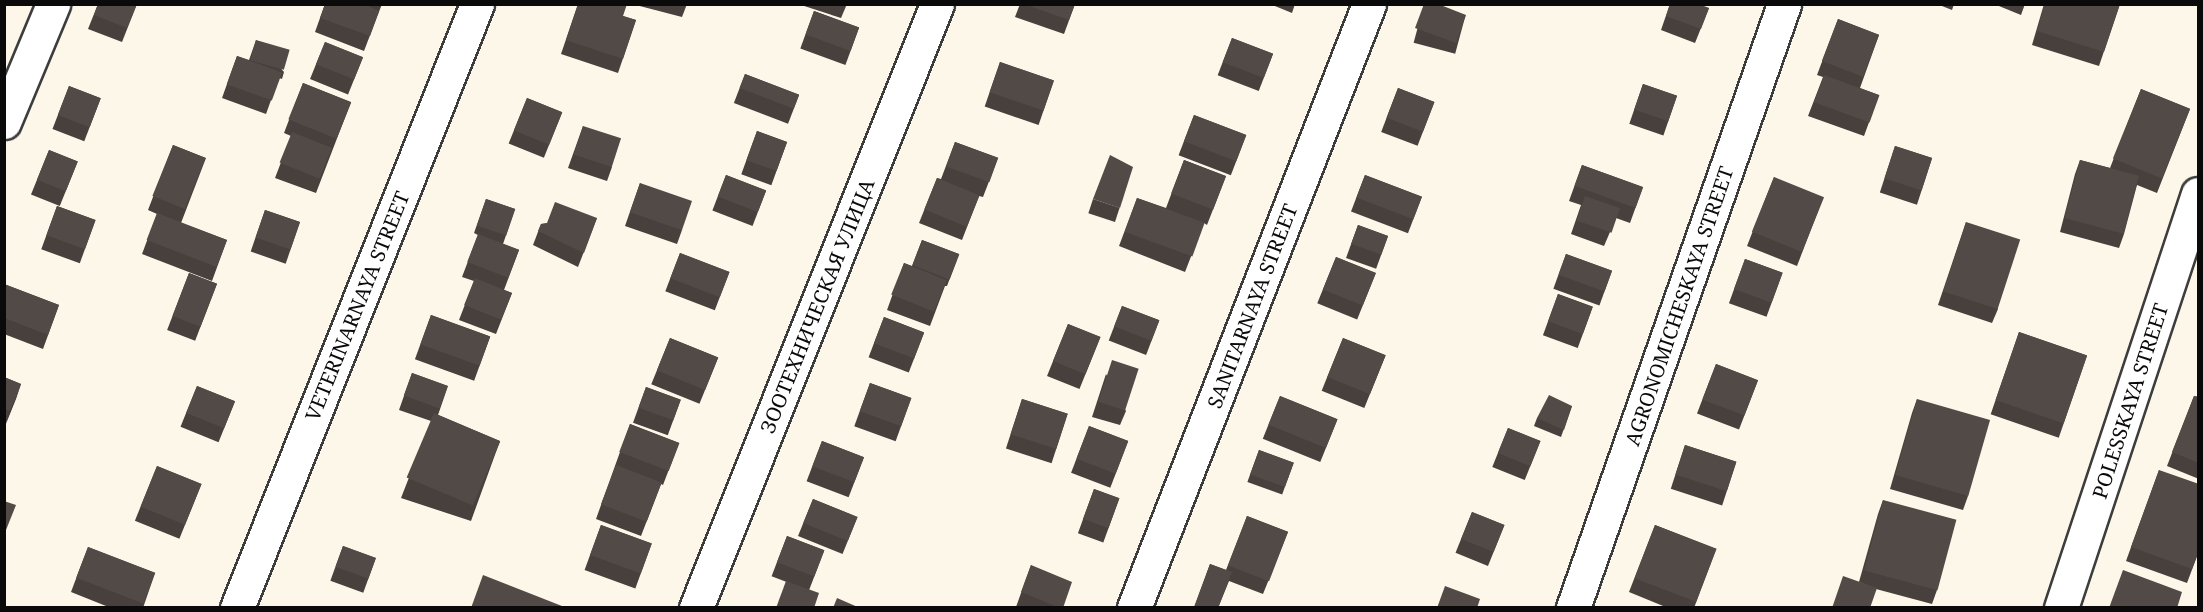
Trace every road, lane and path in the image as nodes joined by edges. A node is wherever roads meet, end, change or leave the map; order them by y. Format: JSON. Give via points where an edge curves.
{"nodes":[{"id":1,"x":52,"y":4,"type":"edge"},
{"id":2,"x":477,"y":4,"type":"edge"},
{"id":3,"x":937,"y":4,"type":"edge"},
{"id":4,"x":1369,"y":4,"type":"edge"},
{"id":5,"x":1785,"y":4,"type":"edge"},
{"id":6,"x":4,"y":122,"type":"edge"},
{"id":7,"x":2199,"y":194,"type":"edge"},
{"id":8,"x":237,"y":608,"type":"edge"},
{"id":9,"x":696,"y":608,"type":"edge"},
{"id":10,"x":1134,"y":608,"type":"edge"},
{"id":11,"x":1573,"y":608,"type":"edge"},
{"id":12,"x":2061,"y":608,"type":"edge"}],
"edges":[{"from":1,"to":6,"type":"street"},
{"from":2,"to":8,"type":"street","name":"VETERINARNAYA STREET"},
{"from":3,"to":9,"type":"street","name":"ЗООТЕХНИЧЕСКАЯ УЛИЦА"},
{"from":4,"to":10,"type":"street","name":"SANITARNAYA STREET"},
{"from":5,"to":11,"type":"street","name":"AGRONOMICHESKAYA STREET"},
{"from":7,"to":12,"type":"street","name":"POLESSKAYA STREET"}]}
